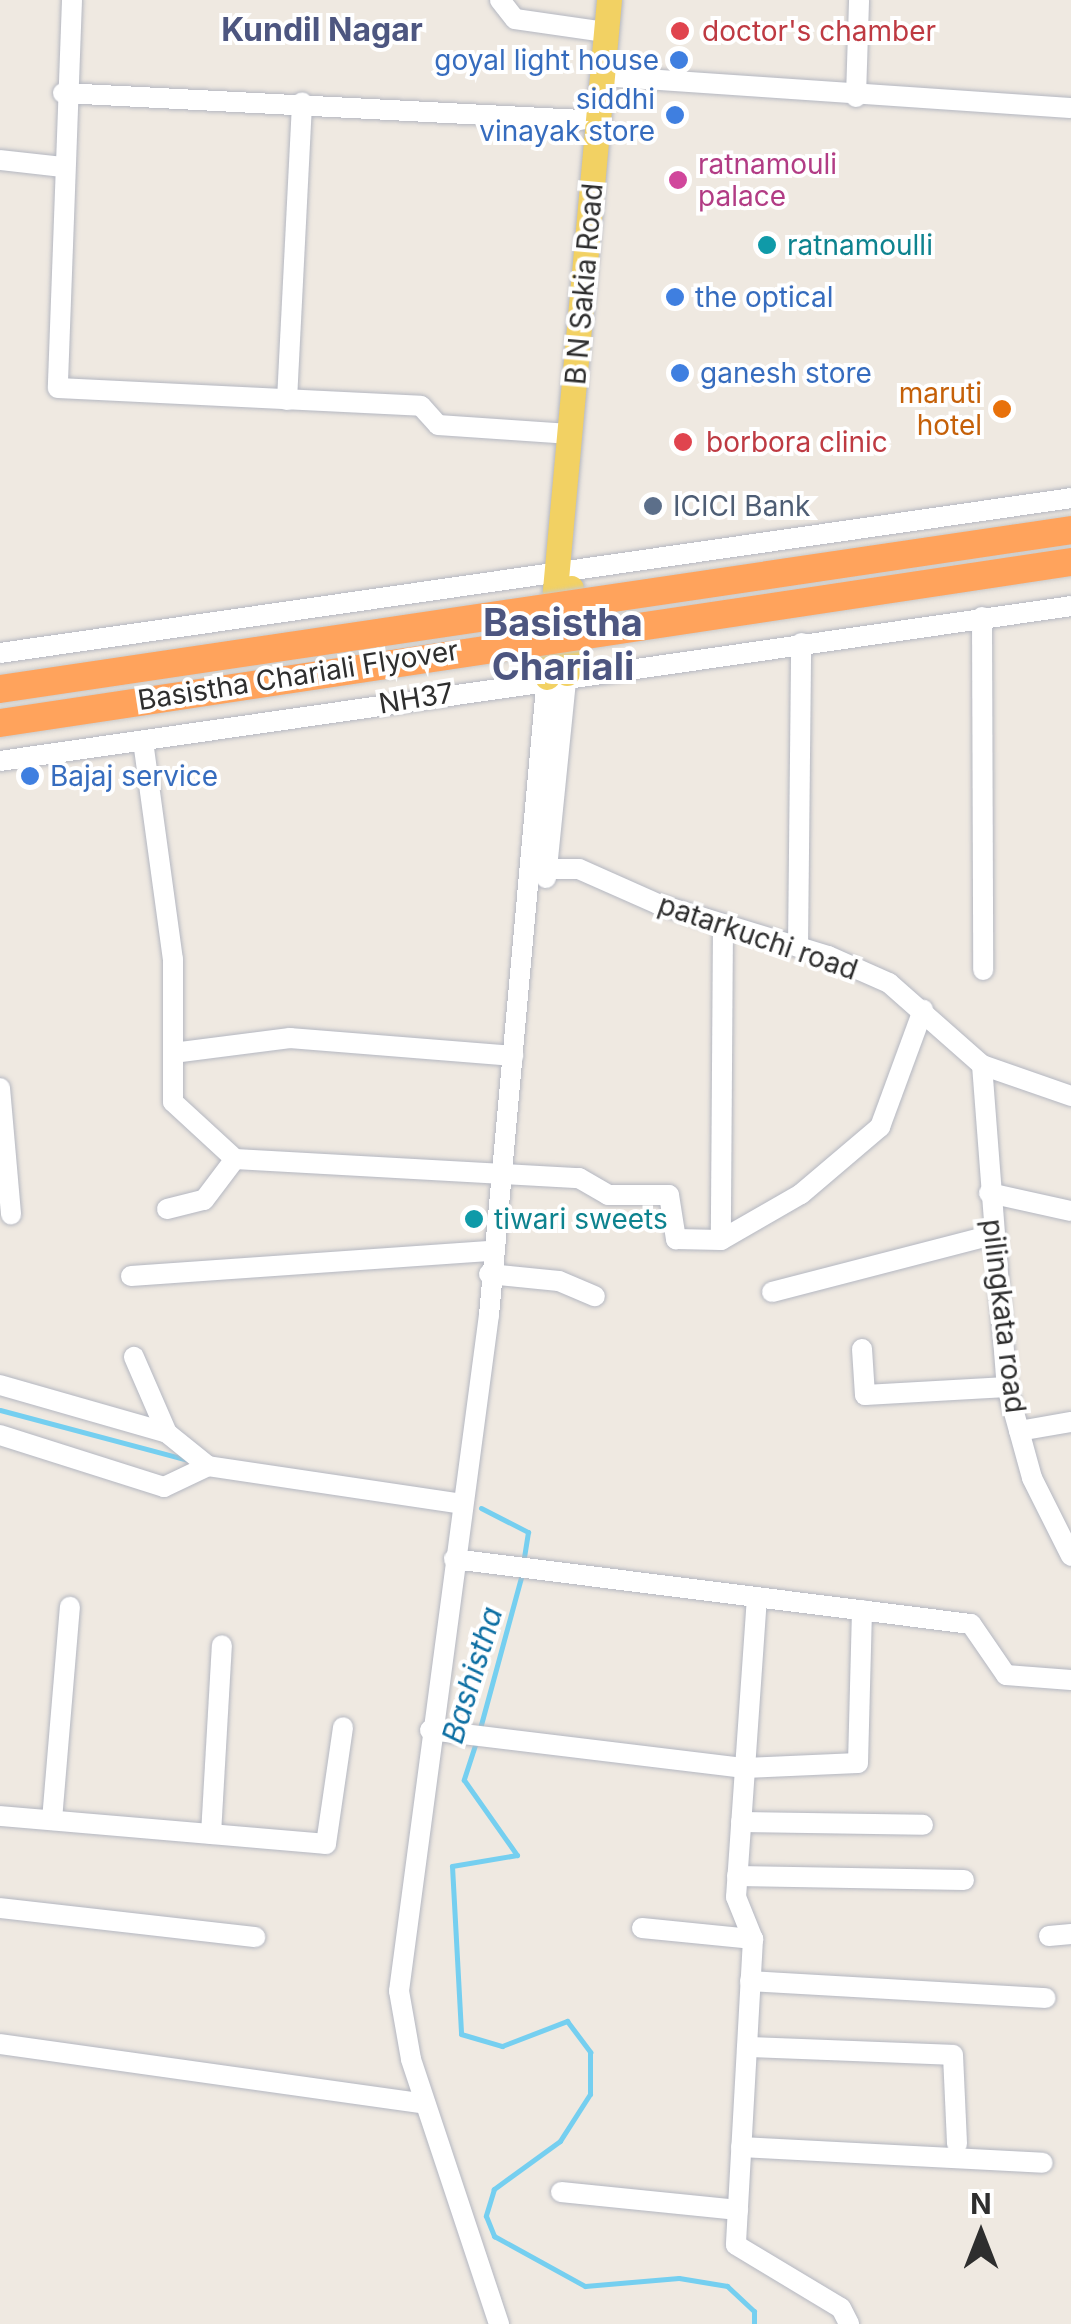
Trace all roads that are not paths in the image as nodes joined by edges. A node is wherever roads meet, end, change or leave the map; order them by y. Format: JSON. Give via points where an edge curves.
{"nodes":[{"id":1,"x":72,"y":0,"type":"edge"},
{"id":2,"x":500,"y":0,"type":"edge"},
{"id":3,"x":608,"y":0,"type":"edge"},
{"id":4,"x":622,"y":0,"type":"edge"},
{"id":5,"x":860,"y":0,"type":"edge"},
{"id":6,"x":606,"y":32,"type":"junction"},
{"id":7,"x":615,"y":77,"type":"junction"},
{"id":8,"x":64,"y":93,"type":"junction"},
{"id":9,"x":856,"y":97,"type":"junction"},
{"id":10,"x":302,"y":102,"type":"junction"},
{"id":11,"x":1071,"y":108,"type":"edge"},
{"id":12,"x":581,"y":120,"type":"dead end"},
{"id":13,"x":0,"y":160,"type":"edge"},
{"id":14,"x":62,"y":167,"type":"junction"},
{"id":15,"x":287,"y":400,"type":"junction"},
{"id":16,"x":571,"y":434,"type":"junction"},
{"id":17,"x":1071,"y":498,"type":"edge"},
{"id":18,"x":1071,"y":530,"type":"edge"},
{"id":19,"x":1071,"y":562,"type":"edge"},
{"id":20,"x":564,"y":567,"type":"junction"},
{"id":21,"x":1071,"y":606,"type":"edge"},
{"id":22,"x":982,"y":617,"type":"junction"},
{"id":23,"x":801,"y":642,"type":"junction"},
{"id":24,"x":0,"y":653,"type":"edge"},
{"id":25,"x":557,"y":675,"type":"junction"},
{"id":26,"x":0,"y":688,"type":"edge"},
{"id":27,"x":0,"y":723,"type":"edge"},
{"id":28,"x":143,"y":741,"type":"junction"},
{"id":29,"x":0,"y":761,"type":"edge"},
{"id":30,"x":540,"y":869,"type":"junction"},
{"id":31,"x":723,"y":924,"type":"junction"},
{"id":32,"x":798,"y":946,"type":"junction"},
{"id":33,"x":983,"y":970,"type":"dead end"},
{"id":34,"x":922,"y":1010,"type":"junction"},
{"id":35,"x":172,"y":1053,"type":"junction"},
{"id":36,"x":514,"y":1056,"type":"junction"},
{"id":37,"x":982,"y":1065,"type":"junction"},
{"id":38,"x":0,"y":1088,"type":"edge"},
{"id":39,"x":1071,"y":1096,"type":"edge"},
{"id":40,"x":1,"y":1102,"type":"edge"},
{"id":41,"x":236,"y":1159,"type":"junction"},
{"id":42,"x":507,"y":1175,"type":"junction"},
{"id":43,"x":990,"y":1193,"type":"junction"},
{"id":44,"x":168,"y":1208,"type":"dead end"},
{"id":45,"x":1071,"y":1211,"type":"edge"},
{"id":46,"x":12,"y":1215,"type":"dead end"},
{"id":47,"x":993,"y":1235,"type":"junction"},
{"id":48,"x":720,"y":1240,"type":"junction"},
{"id":49,"x":492,"y":1251,"type":"junction"},
{"id":50,"x":495,"y":1275,"type":"junction"},
{"id":51,"x":131,"y":1276,"type":"dead end"},
{"id":52,"x":772,"y":1292,"type":"dead end"},
{"id":53,"x":594,"y":1296,"type":"dead end"},
{"id":54,"x":862,"y":1349,"type":"dead end"},
{"id":55,"x":134,"y":1356,"type":"dead end"},
{"id":56,"x":0,"y":1385,"type":"edge"},
{"id":57,"x":1007,"y":1387,"type":"junction"},
{"id":58,"x":1071,"y":1422,"type":"edge"},
{"id":59,"x":1019,"y":1431,"type":"junction"},
{"id":60,"x":166,"y":1433,"type":"junction"},
{"id":61,"x":0,"y":1435,"type":"edge"},
{"id":62,"x":208,"y":1466,"type":"junction"},
{"id":63,"x":462,"y":1504,"type":"junction"},
{"id":64,"x":1071,"y":1556,"type":"edge"},
{"id":65,"x":454,"y":1559,"type":"junction"},
{"id":66,"x":757,"y":1597,"type":"junction"},
{"id":67,"x":70,"y":1607,"type":"dead end"},
{"id":68,"x":862,"y":1610,"type":"junction"},
{"id":69,"x":222,"y":1644,"type":"dead end"},
{"id":70,"x":1071,"y":1680,"type":"edge"},
{"id":71,"x":343,"y":1727,"type":"dead end"},
{"id":72,"x":430,"y":1730,"type":"junction"},
{"id":73,"x":745,"y":1768,"type":"junction"},
{"id":74,"x":0,"y":1816,"type":"edge"},
{"id":75,"x":52,"y":1820,"type":"junction"},
{"id":76,"x":741,"y":1822,"type":"junction"},
{"id":77,"x":923,"y":1825,"type":"dead end"},
{"id":78,"x":211,"y":1834,"type":"junction"},
{"id":79,"x":737,"y":1876,"type":"junction"},
{"id":80,"x":964,"y":1880,"type":"dead end"},
{"id":81,"x":0,"y":1908,"type":"edge"},
{"id":82,"x":642,"y":1928,"type":"dead end"},
{"id":83,"x":1071,"y":1934,"type":"edge"},
{"id":84,"x":1049,"y":1936,"type":"dead end"},
{"id":85,"x":255,"y":1937,"type":"dead end"},
{"id":86,"x":753,"y":1940,"type":"junction"},
{"id":87,"x":750,"y":1981,"type":"junction"},
{"id":88,"x":1046,"y":1998,"type":"dead end"},
{"id":89,"x":0,"y":2044,"type":"edge"},
{"id":90,"x":747,"y":2047,"type":"junction"},
{"id":91,"x":425,"y":2104,"type":"junction"},
{"id":92,"x":957,"y":2144,"type":"dead end"},
{"id":93,"x":741,"y":2147,"type":"junction"},
{"id":94,"x":1042,"y":2163,"type":"dead end"},
{"id":95,"x":561,"y":2192,"type":"dead end"},
{"id":96,"x":738,"y":2210,"type":"junction"},
{"id":97,"x":499,"y":2324,"type":"edge"},
{"id":98,"x":850,"y":2324,"type":"edge"}],
"edges":[{"from":1,"to":8,"type":"street"},
{"from":2,"to":6,"type":"street","via":[[516,19]]},
{"from":3,"to":6,"type":"main road","name":"B N Sakia Road"},
{"from":4,"to":7,"type":"main road","name":"B N Sakia Road"},
{"from":5,"to":9,"type":"street"},
{"from":6,"to":16,"type":"main road","name":"B N Sakia Road"},
{"from":7,"to":9,"type":"street"},
{"from":7,"to":20,"type":"main road","name":"B N Sakia Road"},
{"from":8,"to":10,"type":"street"},
{"from":8,"to":14,"type":"street"},
{"from":9,"to":11,"type":"street"},
{"from":10,"to":12,"type":"street"},
{"from":10,"to":15,"type":"street"},
{"from":13,"to":14,"type":"street"},
{"from":14,"to":15,"type":"street","via":[[58,388]]},
{"from":15,"to":16,"type":"street","via":[[421,406],[438,425]]},
{"from":16,"to":20,"type":"main road","name":"B N Sakia Road"},
{"from":17,"to":20,"type":"street"},
{"from":18,"to":26,"type":"highway","name":"Basistha Chariali Flyover","bridge":true},
{"from":19,"to":27,"type":"highway","name":"Basistha Chariali Flyover","bridge":true},
{"from":20,"to":24,"type":"street"},
{"from":20,"to":25,"type":"main road"},
{"from":21,"to":22,"type":"street","name":"NH37"},
{"from":22,"to":23,"type":"street","name":"NH37"},
{"from":22,"to":33,"type":"street"},
{"from":23,"to":25,"type":"street","name":"NH37"},
{"from":23,"to":32,"type":"street"},
{"from":25,"to":28,"type":"street","name":"NH37"},
{"from":25,"to":30,"type":"street"},
{"from":28,"to":29,"type":"street","name":"NH37"},
{"from":28,"to":35,"type":"street","via":[[172,959]]},
{"from":30,"to":31,"type":"street","name":"patarkuchi road","via":[[579,869]]},
{"from":30,"to":36,"type":"street"},
{"from":30,"to":42,"type":"street"},
{"from":31,"to":32,"type":"street","name":"patarkuchi road"},
{"from":31,"to":48,"type":"street"},
{"from":32,"to":34,"type":"street","name":"patarkuchi road","via":[[889,983]]},
{"from":34,"to":37,"type":"street","name":"patarkuchi road"},
{"from":34,"to":48,"type":"street","via":[[880,1127],[801,1194]]},
{"from":35,"to":36,"type":"street","via":[[290,1038]]},
{"from":35,"to":41,"type":"street","via":[[172,1102]]},
{"from":36,"to":42,"type":"street"},
{"from":37,"to":39,"type":"street","name":"patarkuchi road"},
{"from":37,"to":43,"type":"street","name":"pilingkata road"},
{"from":38,"to":40,"type":"street"},
{"from":40,"to":46,"type":"street"},
{"from":41,"to":42,"type":"street"},
{"from":41,"to":44,"type":"street","via":[[204,1200]]},
{"from":42,"to":48,"type":"street","via":[[579,1178],[608,1195],[669,1195],[676,1239]]},
{"from":42,"to":49,"type":"street"},
{"from":42,"to":50,"type":"street"},
{"from":43,"to":45,"type":"street"},
{"from":43,"to":47,"type":"street","name":"pilingkata road"},
{"from":47,"to":52,"type":"street"},
{"from":47,"to":57,"type":"street","name":"pilingkata road"},
{"from":49,"to":50,"type":"street"},
{"from":49,"to":51,"type":"street"},
{"from":50,"to":53,"type":"street","via":[[559,1281]]},
{"from":50,"to":63,"type":"street"},
{"from":54,"to":57,"type":"street","via":[[865,1396]]},
{"from":55,"to":60,"type":"street"},
{"from":56,"to":60,"type":"street"},
{"from":57,"to":59,"type":"street","name":"pilingkata road"},
{"from":58,"to":59,"type":"street"},
{"from":59,"to":64,"type":"street","name":"pilingkata road"},
{"from":60,"to":62,"type":"street"},
{"from":61,"to":62,"type":"street","via":[[164,1487]]},
{"from":62,"to":63,"type":"street"},
{"from":63,"to":65,"type":"street"},
{"from":65,"to":66,"type":"street"},
{"from":65,"to":72,"type":"street"},
{"from":66,"to":68,"type":"street"},
{"from":66,"to":73,"type":"street"},
{"from":67,"to":75,"type":"street"},
{"from":68,"to":70,"type":"street","via":[[971,1624],[1006,1675]]},
{"from":68,"to":73,"type":"street","via":[[858,1763]]},
{"from":69,"to":78,"type":"street"},
{"from":71,"to":78,"type":"street","via":[[326,1844]]},
{"from":72,"to":73,"type":"street"},
{"from":72,"to":91,"type":"street","via":[[398,1990]]},
{"from":73,"to":76,"type":"street"},
{"from":74,"to":75,"type":"street"},
{"from":75,"to":78,"type":"street"},
{"from":76,"to":77,"type":"street"},
{"from":76,"to":79,"type":"street"},
{"from":79,"to":80,"type":"street"},
{"from":79,"to":86,"type":"street"},
{"from":81,"to":85,"type":"street"},
{"from":82,"to":86,"type":"street"},
{"from":83,"to":84,"type":"street"},
{"from":86,"to":87,"type":"street"},
{"from":87,"to":88,"type":"street"},
{"from":87,"to":90,"type":"street"},
{"from":89,"to":91,"type":"street"},
{"from":90,"to":92,"type":"street","via":[[953,2055]]},
{"from":90,"to":93,"type":"street"},
{"from":91,"to":97,"type":"street"},
{"from":93,"to":94,"type":"street"},
{"from":93,"to":96,"type":"street"},
{"from":95,"to":96,"type":"street"},
{"from":96,"to":98,"type":"street","via":[[736,2245],[841,2308]]}]}
